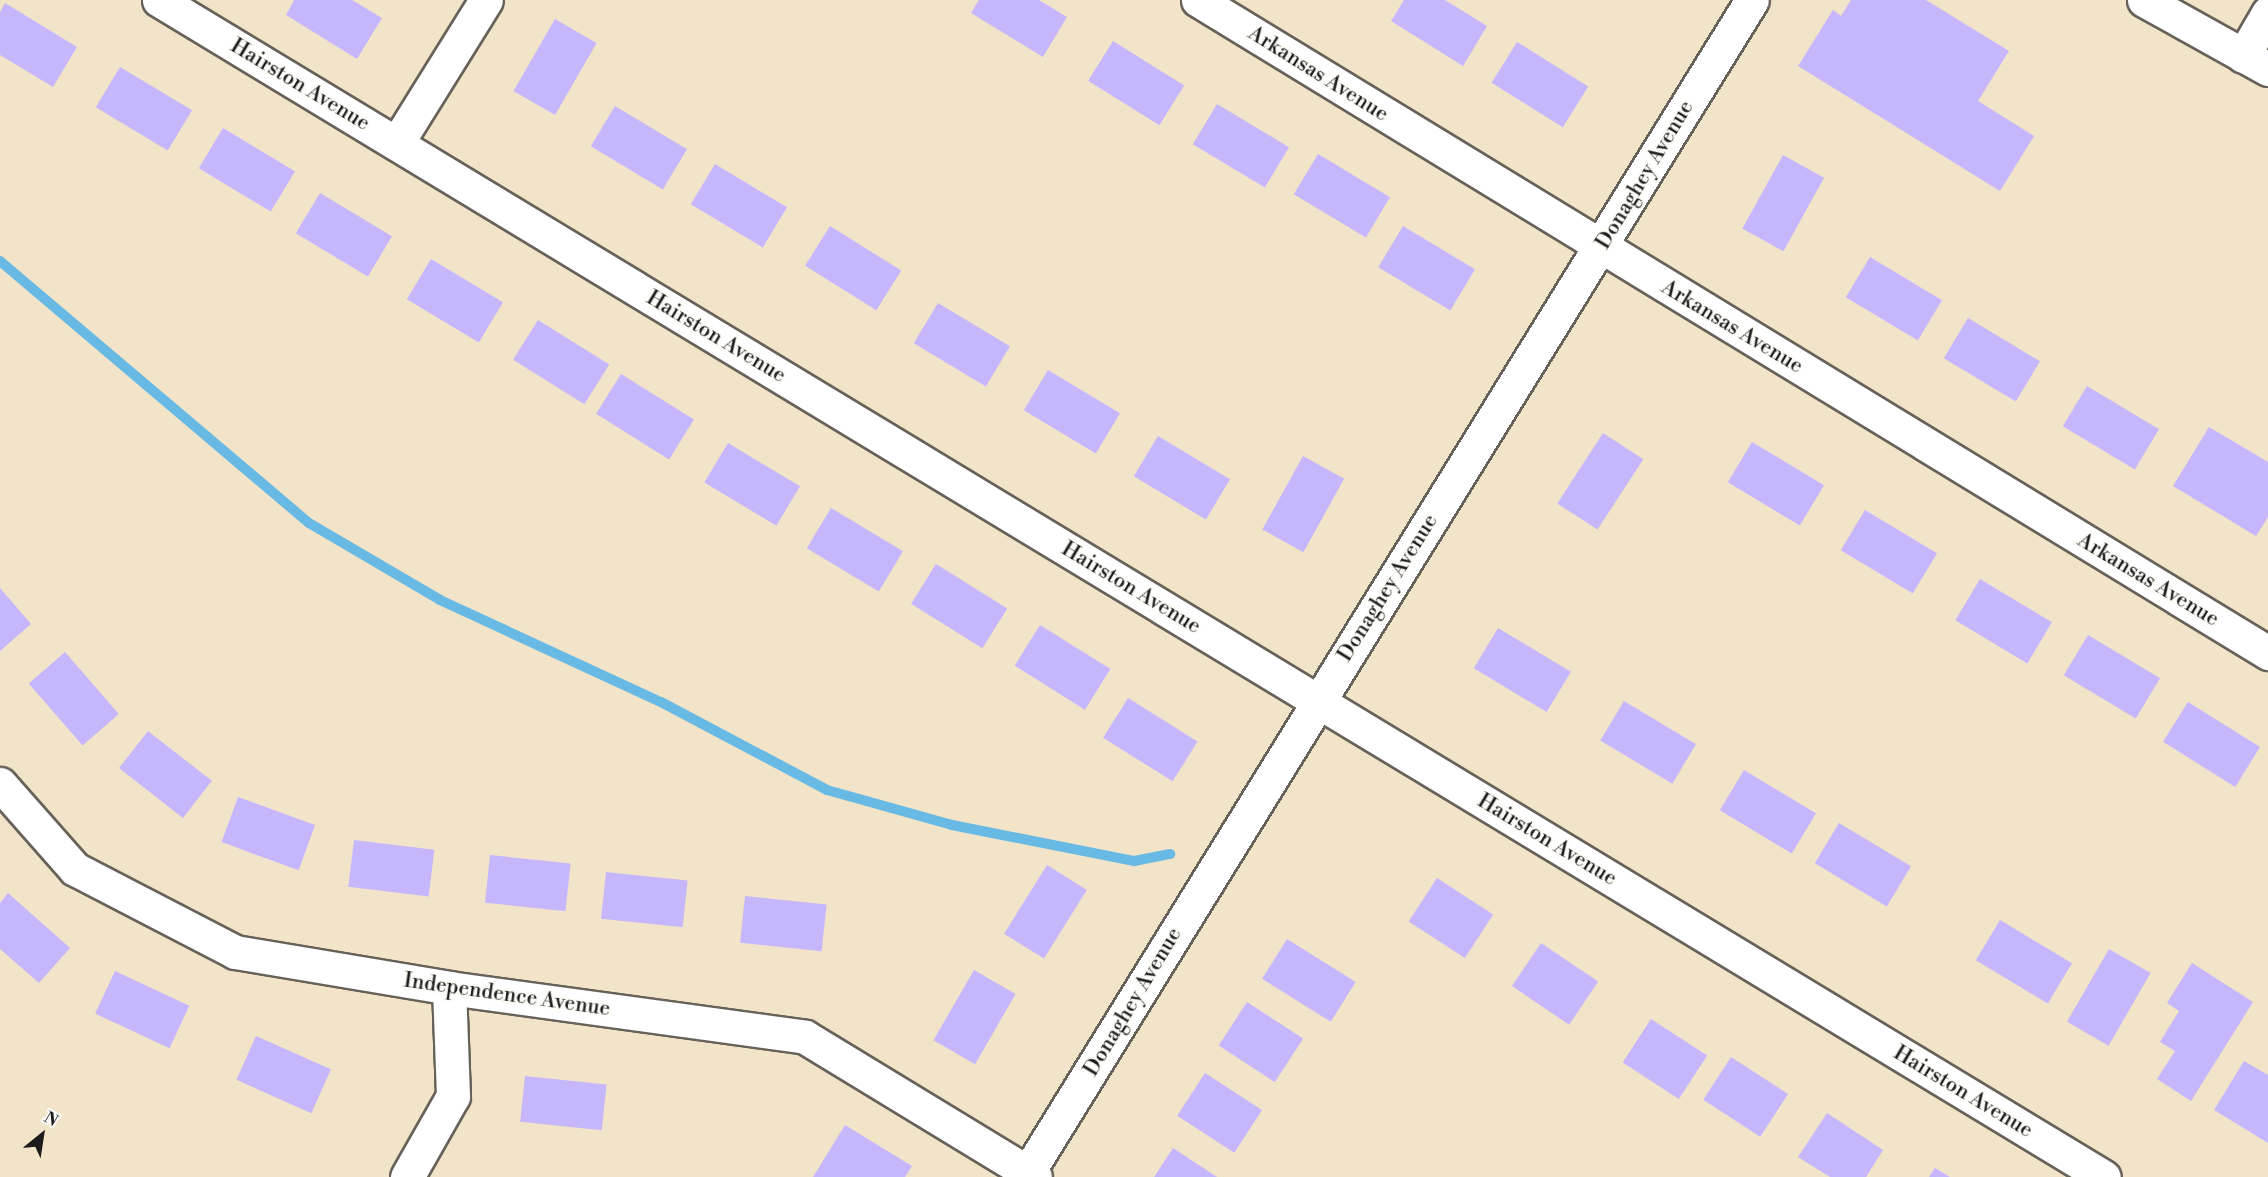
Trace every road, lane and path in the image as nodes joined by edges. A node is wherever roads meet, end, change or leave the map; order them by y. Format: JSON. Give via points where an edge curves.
{"nodes":[{"id":1,"x":159,"y":0,"type":"edge"},
{"id":2,"x":486,"y":0,"type":"edge"},
{"id":3,"x":1198,"y":0,"type":"edge"},
{"id":4,"x":1752,"y":0,"type":"edge"},
{"id":5,"x":2144,"y":0,"type":"edge"},
{"id":6,"x":2268,"y":13,"type":"edge"},
{"id":7,"x":2256,"y":62,"type":"edge"},
{"id":8,"x":396,"y":143,"type":"junction"},
{"id":9,"x":1601,"y":247,"type":"junction"},
{"id":10,"x":2268,"y":653,"type":"edge"},
{"id":11,"x":1317,"y":701,"type":"junction"},
{"id":12,"x":0,"y":784,"type":"edge"},
{"id":13,"x":449,"y":988,"type":"junction"},
{"id":14,"x":1029,"y":1176,"type":"edge"},
{"id":15,"x":407,"y":1177,"type":"edge"},
{"id":16,"x":2103,"y":1177,"type":"edge"}],
"edges":[{"from":1,"to":8,"type":"street","name":"Hairston Avenue"},
{"from":2,"to":8,"type":"street"},
{"from":3,"to":9,"type":"street","name":"Arkansas Avenue"},
{"from":4,"to":9,"type":"street","name":"Donaghey Avenue"},
{"from":5,"to":7,"type":"street"},
{"from":6,"to":7,"type":"street"},
{"from":8,"to":11,"type":"street","name":"Hairston Avenue"},
{"from":9,"to":10,"type":"street","name":"Arkansas Avenue"},
{"from":9,"to":11,"type":"street","name":"Donaghey Avenue"},
{"from":11,"to":14,"type":"street","name":"Donaghey Avenue"},
{"from":11,"to":16,"type":"street","name":"Hairston Avenue"},
{"from":12,"to":13,"type":"street","name":"Independence Avenue","via":[[75,869],[236,952]]},
{"from":13,"to":14,"type":"street","name":"Independence Avenue","via":[[805,1037]]},
{"from":13,"to":15,"type":"street","via":[[453,1096]]}]}
